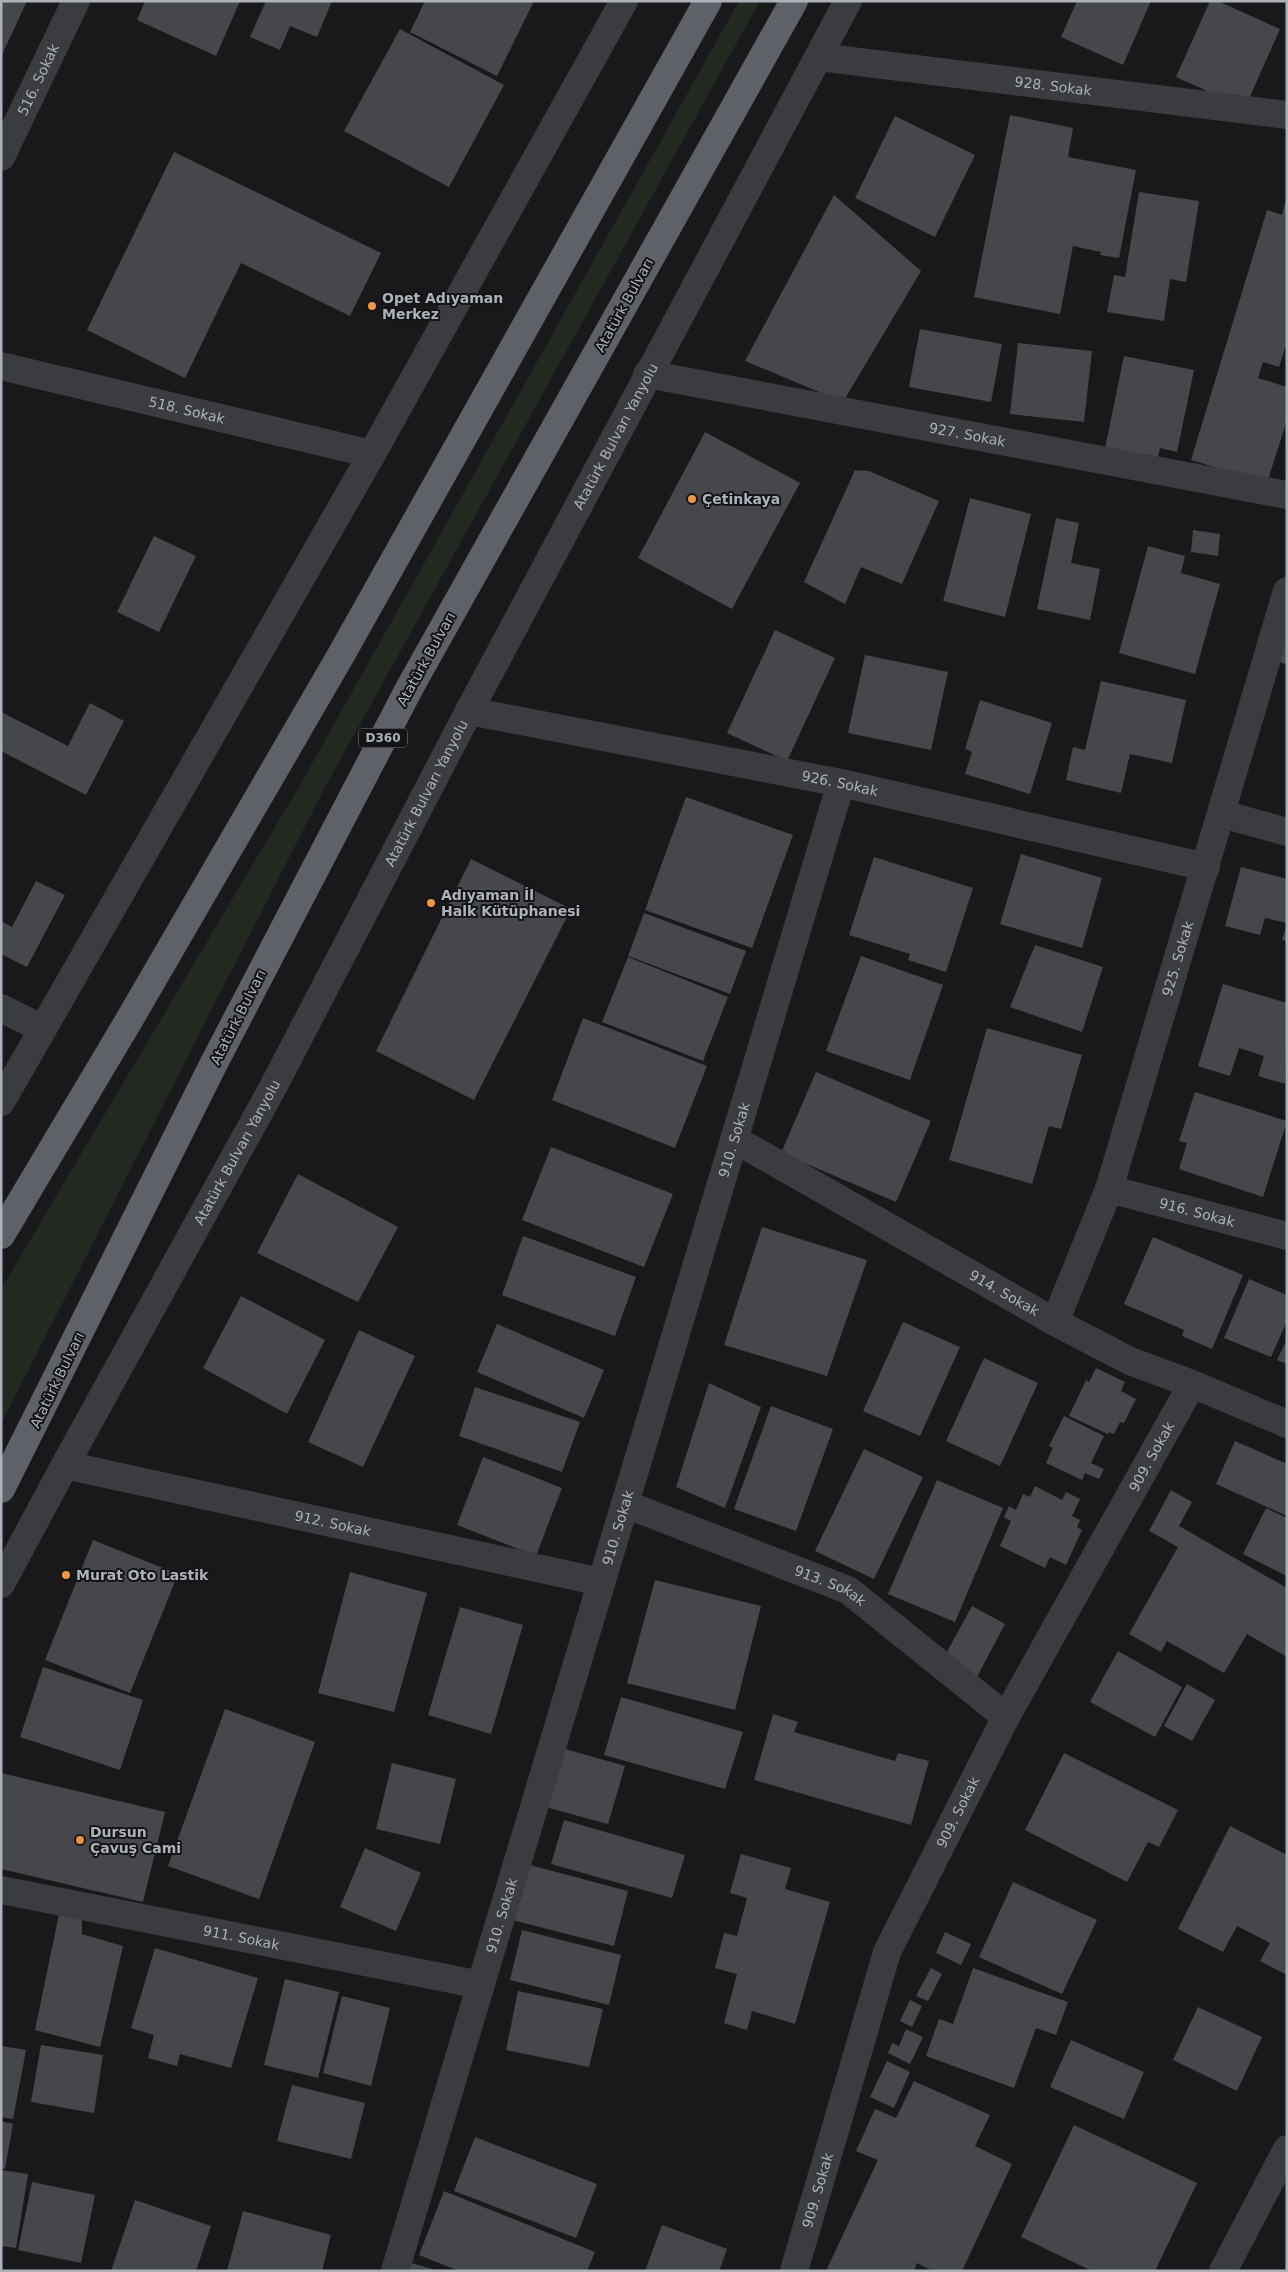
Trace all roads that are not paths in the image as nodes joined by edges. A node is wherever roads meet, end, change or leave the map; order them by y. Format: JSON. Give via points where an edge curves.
{"nodes":[{"id":1,"x":76,"y":1,"type":"edge"},
{"id":2,"x":624,"y":1,"type":"edge"},
{"id":3,"x":708,"y":1,"type":"edge"},
{"id":4,"x":794,"y":1,"type":"edge"},
{"id":5,"x":848,"y":1,"type":"edge"},
{"id":6,"x":819,"y":57,"type":"junction"},
{"id":7,"x":1287,"y":114,"type":"edge"},
{"id":8,"x":1,"y":157,"type":"edge"},
{"id":9,"x":1,"y":366,"type":"edge"},
{"id":10,"x":647,"y":374,"type":"junction"},
{"id":11,"x":372,"y":454,"type":"junction"},
{"id":12,"x":1287,"y":495,"type":"edge"},
{"id":13,"x":1287,"y":591,"type":"edge"},
{"id":14,"x":469,"y":711,"type":"junction"},
{"id":15,"x":841,"y":783,"type":"junction"},
{"id":16,"x":1222,"y":814,"type":"junction"},
{"id":17,"x":1287,"y":832,"type":"edge"},
{"id":18,"x":1206,"y":867,"type":"junction"},
{"id":19,"x":1,"y":1008,"type":"edge"},
{"id":20,"x":43,"y":1029,"type":"junction"},
{"id":21,"x":1,"y":1102,"type":"edge"},
{"id":22,"x":734,"y":1139,"type":"junction"},
{"id":23,"x":1109,"y":1189,"type":"junction"},
{"id":24,"x":1,"y":1235,"type":"edge"},
{"id":25,"x":1287,"y":1236,"type":"edge"},
{"id":26,"x":1055,"y":1322,"type":"junction"},
{"id":27,"x":1192,"y":1384,"type":"junction"},
{"id":28,"x":1287,"y":1424,"type":"edge"},
{"id":29,"x":64,"y":1465,"type":"junction"},
{"id":30,"x":1,"y":1489,"type":"edge"},
{"id":31,"x":625,"y":1504,"type":"junction"},
{"id":32,"x":601,"y":1582,"type":"junction"},
{"id":33,"x":1,"y":1584,"type":"edge"},
{"id":34,"x":1006,"y":1717,"type":"junction"},
{"id":35,"x":1,"y":1890,"type":"edge"},
{"id":36,"x":481,"y":1985,"type":"junction"},
{"id":37,"x":1287,"y":2149,"type":"edge"},
{"id":38,"x":395,"y":2271,"type":"edge"},
{"id":39,"x":794,"y":2271,"type":"edge"},
{"id":40,"x":1223,"y":2271,"type":"edge"}],
"edges":[{"from":1,"to":8,"type":"street","name":"516. Sokak"},
{"from":2,"to":11,"type":"street"},
{"from":3,"to":24,"type":"highway","via":[[341,655]]},
{"from":4,"to":30,"type":"highway","name":"Atatürk Bulvarı","number":"D360","via":[[410,687],[214,1063]]},
{"from":5,"to":6,"type":"street","name":"Atatürk Bulvarı Yanyolu"},
{"from":6,"to":7,"type":"street","name":"928. Sokak"},
{"from":6,"to":10,"type":"street","name":"Atatürk Bulvarı Yanyolu"},
{"from":9,"to":11,"type":"street","name":"518. Sokak"},
{"from":10,"to":12,"type":"street","name":"927. Sokak"},
{"from":10,"to":14,"type":"street","name":"Atatürk Bulvarı Yanyolu"},
{"from":11,"to":20,"type":"street"},
{"from":13,"to":16,"type":"street","name":"925. Sokak"},
{"from":14,"to":15,"type":"street","name":"926. Sokak"},
{"from":14,"to":29,"type":"street","name":"Atatürk Bulvarı Yanyolu","via":[[272,1089]]},
{"from":15,"to":18,"type":"street","name":"926. Sokak"},
{"from":15,"to":22,"type":"street","name":"910. Sokak"},
{"from":16,"to":17,"type":"street"},
{"from":16,"to":18,"type":"street","name":"925. Sokak"},
{"from":18,"to":23,"type":"street","name":"925. Sokak"},
{"from":19,"to":20,"type":"street"},
{"from":20,"to":21,"type":"street"},
{"from":22,"to":26,"type":"street","name":"914. Sokak"},
{"from":22,"to":31,"type":"street","name":"910. Sokak"},
{"from":23,"to":25,"type":"street","name":"916. Sokak"},
{"from":23,"to":26,"type":"street","name":"925. Sokak"},
{"from":26,"to":27,"type":"street","name":"914. Sokak","via":[[1130,1361]]},
{"from":27,"to":28,"type":"street","name":"914. Sokak"},
{"from":27,"to":34,"type":"street","name":"909. Sokak"},
{"from":29,"to":32,"type":"street","name":"912. Sokak"},
{"from":29,"to":33,"type":"street","name":"Atatürk Bulvarı Yanyolu"},
{"from":31,"to":32,"type":"street","name":"910. Sokak"},
{"from":31,"to":34,"type":"street","name":"913. Sokak","via":[[848,1590]]},
{"from":32,"to":36,"type":"street","name":"910. Sokak"},
{"from":34,"to":39,"type":"street","name":"909. Sokak","via":[[888,1952]]},
{"from":35,"to":36,"type":"street","name":"911. Sokak"},
{"from":36,"to":38,"type":"street","name":"910. Sokak"},
{"from":37,"to":40,"type":"street"}]}
